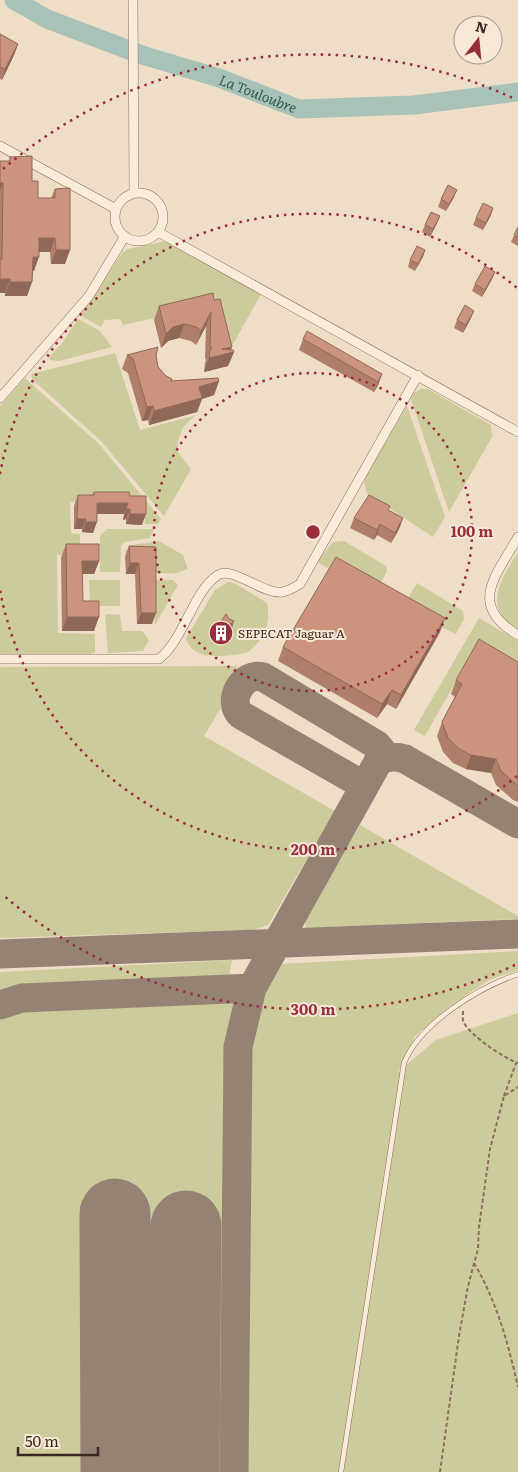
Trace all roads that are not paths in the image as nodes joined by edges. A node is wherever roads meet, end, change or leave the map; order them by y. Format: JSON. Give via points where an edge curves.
{"nodes":[{"id":1,"x":133,"y":0,"type":"edge"},
{"id":2,"x":0,"y":146,"type":"edge"},
{"id":3,"x":134,"y":193,"type":"junction"},
{"id":4,"x":116,"y":209,"type":"junction"},
{"id":5,"x":158,"y":232,"type":"junction"},
{"id":6,"x":125,"y":236,"type":"junction"},
{"id":7,"x":418,"y":375,"type":"junction"},
{"id":8,"x":0,"y":398,"type":"edge"},
{"id":9,"x":518,"y":432,"type":"edge"},
{"id":10,"x":518,"y":537,"type":"edge"},
{"id":11,"x":518,"y":635,"type":"edge"},
{"id":12,"x":0,"y":659,"type":"edge"},
{"id":13,"x":518,"y":974,"type":"edge"},
{"id":14,"x":341,"y":1472,"type":"edge"}],
"edges":[{"from":1,"to":3,"type":"street"},
{"from":2,"to":4,"type":"street"},
{"from":3,"to":4,"type":"street","via":[[126,196]]},
{"from":3,"to":5,"type":"street","via":[[148,194],[160,204],[164,218]]},
{"from":4,"to":6,"type":"street","via":[[116,224]]},
{"from":5,"to":6,"type":"street","via":[[146,240],[132,240]]},
{"from":5,"to":7,"type":"street"},
{"from":6,"to":8,"type":"street","via":[[89,296]]},
{"from":7,"to":9,"type":"street"},
{"from":7,"to":12,"type":"street","via":[[300,584],[284,592],[270,592],[230,573],[220,574],[210,582],[170,650],[159,659]]},
{"from":10,"to":11,"type":"street","via":[[493,581],[488,597],[490,610],[497,620]]},
{"from":13,"to":14,"type":"lane","via":[[469,999],[424,1033],[413,1044],[404,1063]]}]}
